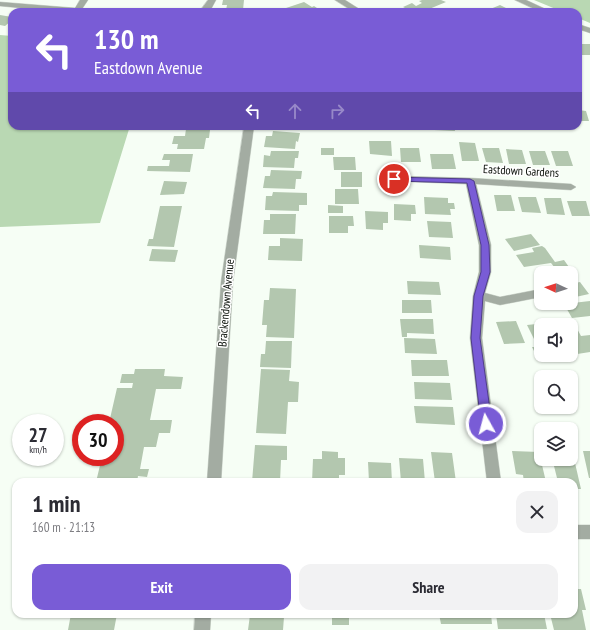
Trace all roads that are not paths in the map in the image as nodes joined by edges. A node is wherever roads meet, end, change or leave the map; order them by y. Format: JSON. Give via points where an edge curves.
{"nodes":[{"id":1,"x":339,"y":0,"type":"edge"},
{"id":2,"x":519,"y":0,"type":"edge"},
{"id":3,"x":0,"y":4,"type":"edge"},
{"id":4,"x":44,"y":8,"type":"edge"},
{"id":5,"x":353,"y":8,"type":"edge"},
{"id":6,"x":538,"y":8,"type":"edge"},
{"id":7,"x":248,"y":130,"type":"edge"},
{"id":8,"x":394,"y":179,"type":"dead end"},
{"id":9,"x":470,"y":181,"type":"junction"},
{"id":10,"x":571,"y":187,"type":"dead end"},
{"id":11,"x":534,"y":294,"type":"edge"},
{"id":12,"x":479,"y":296,"type":"junction"},
{"id":13,"x":214,"y":478,"type":"edge"},
{"id":14,"x":494,"y":478,"type":"edge"},
{"id":15,"x":578,"y":532,"type":"edge"},
{"id":16,"x":590,"y":532,"type":"edge"},
{"id":17,"x":203,"y":618,"type":"edge"},
{"id":18,"x":202,"y":630,"type":"edge"}],
"edges":[{"from":1,"to":5,"type":"street"},
{"from":2,"to":6,"type":"street"},
{"from":3,"to":4,"type":"street"},
{"from":7,"to":13,"type":"street","name":"Brackendown Avenue","via":[[227,282]]},
{"from":8,"to":9,"type":"street","name":"Eastdown Gardens"},
{"from":9,"to":10,"type":"street","name":"Eastdown Gardens"},
{"from":9,"to":12,"type":"street","via":[[485,245],[485,272]]},
{"from":11,"to":12,"type":"street","via":[[500,301]]},
{"from":12,"to":14,"type":"street","via":[[476,338]]},
{"from":15,"to":16,"type":"street"},
{"from":17,"to":18,"type":"street"}]}
